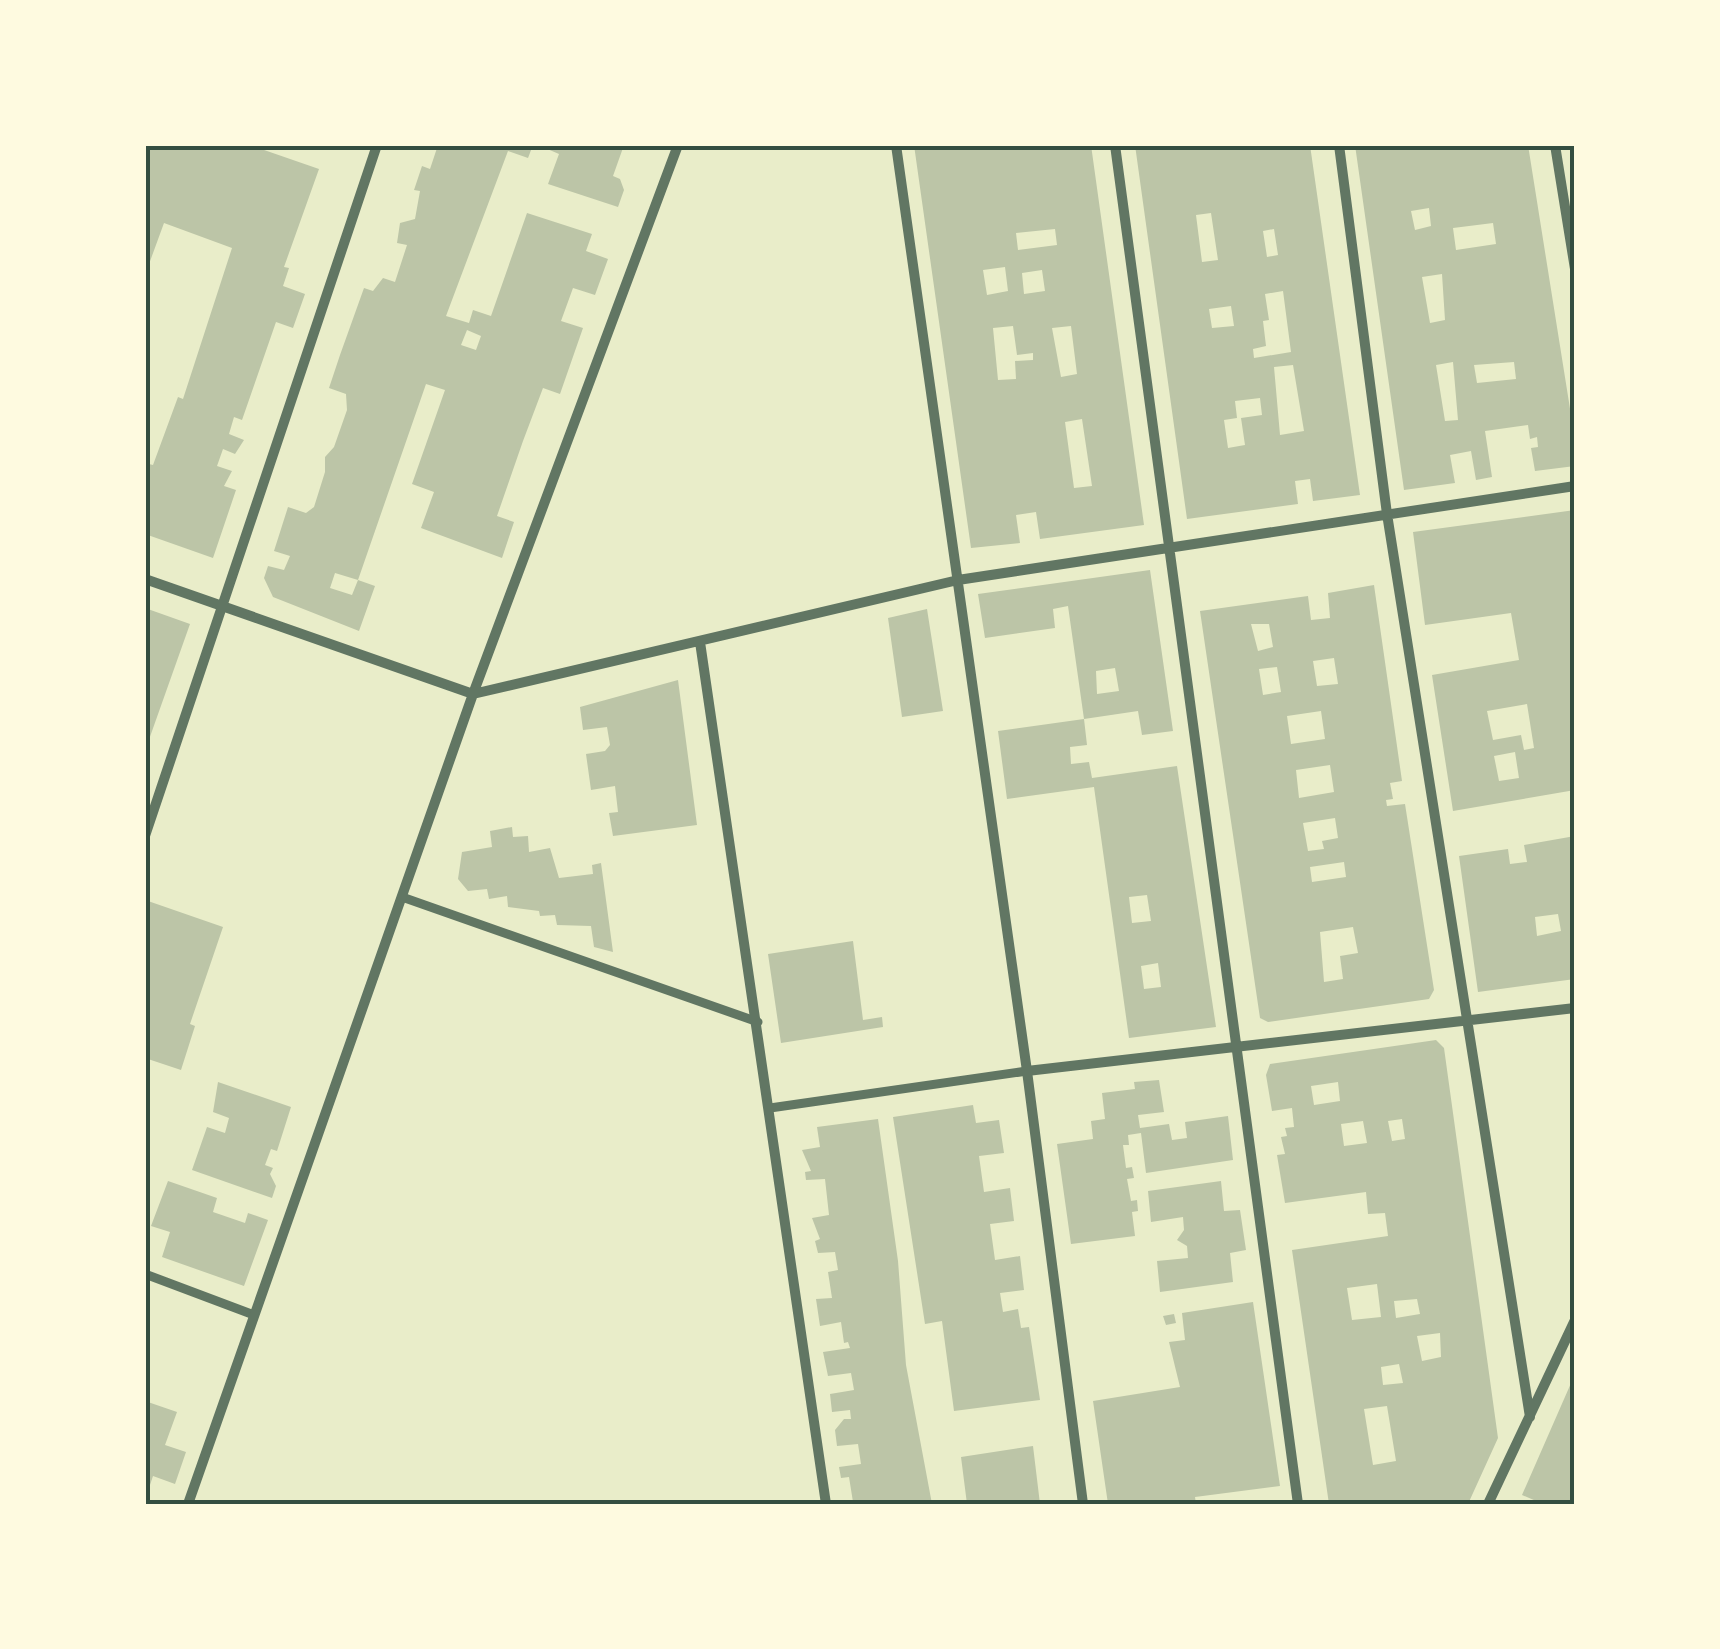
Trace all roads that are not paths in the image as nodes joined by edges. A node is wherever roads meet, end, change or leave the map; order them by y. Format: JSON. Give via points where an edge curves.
{"nodes":[{"id":1,"x":377,"y":145,"type":"edge"},
{"id":2,"x":678,"y":145,"type":"edge"},
{"id":3,"x":896,"y":145,"type":"edge"},
{"id":4,"x":1115,"y":145,"type":"edge"},
{"id":5,"x":1339,"y":145,"type":"edge"},
{"id":6,"x":1554,"y":145,"type":"edge"},
{"id":7,"x":1575,"y":269,"type":"edge"},
{"id":8,"x":1575,"y":486,"type":"edge"},
{"id":9,"x":1387,"y":514,"type":"junction"},
{"id":10,"x":1170,"y":544,"type":"junction"},
{"id":11,"x":145,"y":579,"type":"edge"},
{"id":12,"x":958,"y":580,"type":"junction"},
{"id":13,"x":225,"y":607,"type":"junction"},
{"id":14,"x":700,"y":642,"type":"junction"},
{"id":15,"x":473,"y":694,"type":"junction"},
{"id":16,"x":145,"y":836,"type":"edge"},
{"id":17,"x":402,"y":896,"type":"junction"},
{"id":18,"x":1575,"y":1008,"type":"edge"},
{"id":19,"x":1470,"y":1020,"type":"junction"},
{"id":20,"x":758,"y":1022,"type":"junction"},
{"id":21,"x":1240,"y":1047,"type":"junction"},
{"id":22,"x":1027,"y":1071,"type":"junction"},
{"id":23,"x":770,"y":1108,"type":"junction"},
{"id":24,"x":145,"y":1274,"type":"edge"},
{"id":25,"x":254,"y":1316,"type":"junction"},
{"id":26,"x":1575,"y":1320,"type":"edge"},
{"id":27,"x":1530,"y":1418,"type":"junction"},
{"id":28,"x":188,"y":1504,"type":"edge"},
{"id":29,"x":826,"y":1504,"type":"edge"},
{"id":30,"x":1083,"y":1504,"type":"edge"},
{"id":31,"x":1298,"y":1504,"type":"edge"},
{"id":32,"x":1488,"y":1504,"type":"edge"}],
"edges":[{"from":1,"to":13,"type":"street"},
{"from":2,"to":15,"type":"street"},
{"from":3,"to":12,"type":"street"},
{"from":4,"to":10,"type":"street"},
{"from":5,"to":9,"type":"street"},
{"from":6,"to":7,"type":"street"},
{"from":8,"to":9,"type":"street"},
{"from":9,"to":10,"type":"street"},
{"from":9,"to":19,"type":"street"},
{"from":10,"to":12,"type":"street"},
{"from":10,"to":21,"type":"street"},
{"from":11,"to":13,"type":"street"},
{"from":12,"to":14,"type":"street"},
{"from":12,"to":22,"type":"street"},
{"from":13,"to":15,"type":"street"},
{"from":13,"to":16,"type":"street"},
{"from":14,"to":15,"type":"street"},
{"from":14,"to":20,"type":"street"},
{"from":15,"to":17,"type":"street"},
{"from":17,"to":20,"type":"street"},
{"from":17,"to":25,"type":"street"},
{"from":18,"to":19,"type":"street"},
{"from":19,"to":21,"type":"street"},
{"from":19,"to":27,"type":"street"},
{"from":20,"to":23,"type":"street"},
{"from":21,"to":22,"type":"street"},
{"from":21,"to":31,"type":"street"},
{"from":22,"to":23,"type":"street"},
{"from":22,"to":30,"type":"street"},
{"from":23,"to":29,"type":"street"},
{"from":24,"to":25,"type":"street"},
{"from":25,"to":28,"type":"street"},
{"from":26,"to":27,"type":"street"},
{"from":27,"to":32,"type":"street"}]}
